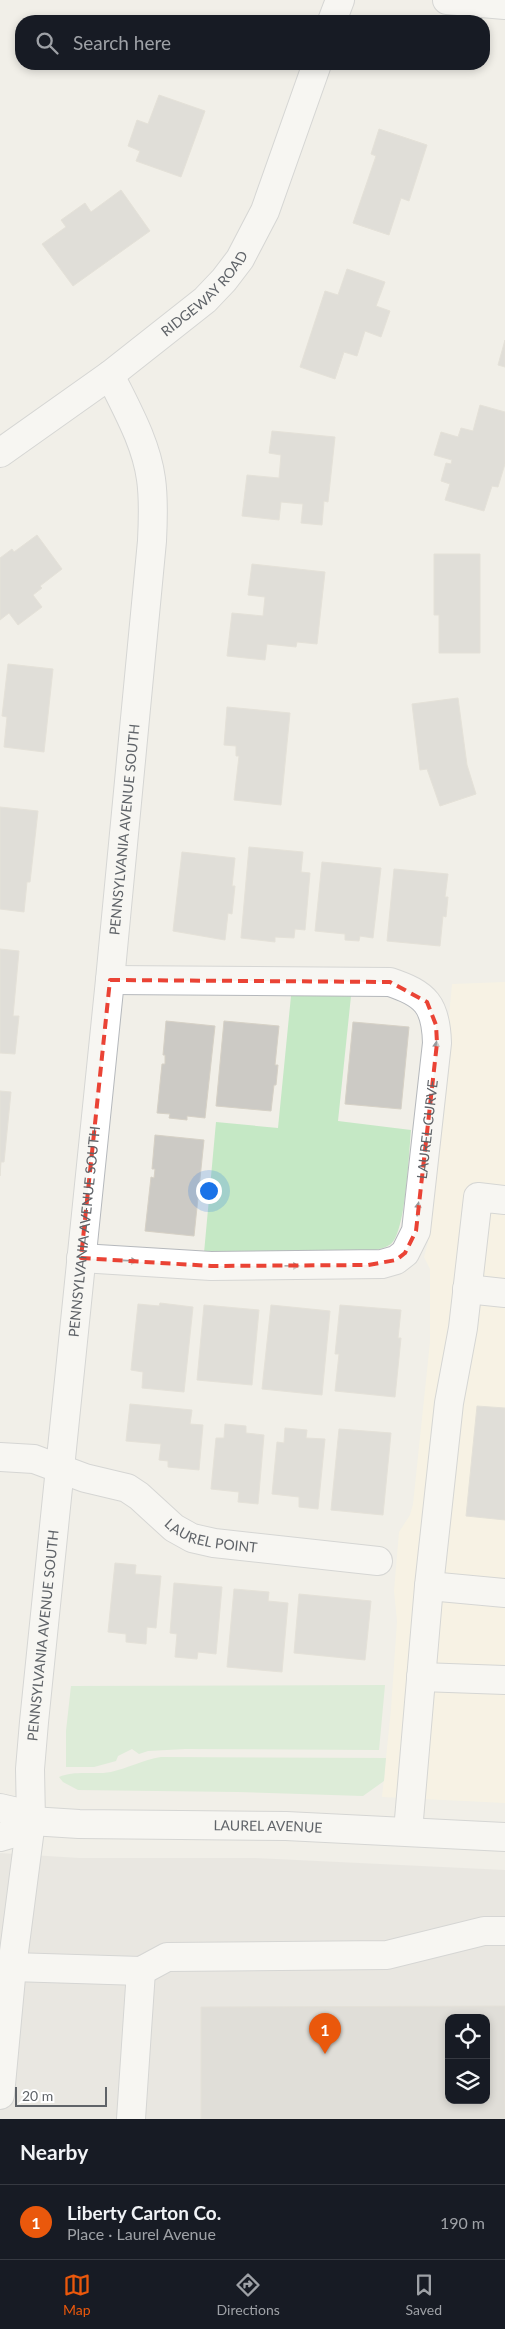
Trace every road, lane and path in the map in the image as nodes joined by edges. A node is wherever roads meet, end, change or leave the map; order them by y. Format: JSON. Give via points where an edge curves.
{"nodes":[{"id":1,"x":340,"y":0,"type":"edge"},
{"id":2,"x":447,"y":0,"type":"edge"},
{"id":3,"x":505,"y":5,"type":"edge"},
{"id":4,"x":334,"y":15,"type":"edge"},
{"id":5,"x":315,"y":70,"type":"edge"},
{"id":6,"x":110,"y":375,"type":"junction"},
{"id":7,"x":0,"y":453,"type":"edge"},
{"id":8,"x":110,"y":980,"type":"junction"},
{"id":9,"x":505,"y":1200,"type":"edge"},
{"id":10,"x":81,"y":1258,"type":"junction"},
{"id":11,"x":467,"y":1288,"type":"junction"},
{"id":12,"x":505,"y":1293,"type":"edge"},
{"id":13,"x":0,"y":1457,"type":"edge"},
{"id":14,"x":60,"y":1470,"type":"junction"},
{"id":15,"x":378,"y":1560,"type":"dead end"},
{"id":16,"x":429,"y":1586,"type":"junction"},
{"id":17,"x":505,"y":1593,"type":"edge"},
{"id":18,"x":421,"y":1677,"type":"junction"},
{"id":19,"x":505,"y":1680,"type":"edge"},
{"id":20,"x":0,"y":1808,"type":"edge"},
{"id":21,"x":31,"y":1821,"type":"junction"},
{"id":22,"x":408,"y":1832,"type":"junction"},
{"id":23,"x":505,"y":1836,"type":"edge"},
{"id":24,"x":0,"y":1837,"type":"edge"},
{"id":25,"x":494,"y":1931,"type":"edge"},
{"id":26,"x":12,"y":1968,"type":"junction"},
{"id":27,"x":141,"y":1970,"type":"junction"},
{"id":28,"x":0,"y":2095,"type":"edge"},
{"id":29,"x":131,"y":2119,"type":"edge"}],
"edges":[{"from":1,"to":4,"type":"street"},
{"from":2,"to":3,"type":"street"},
{"from":5,"to":6,"type":"street","name":"RIDGEWAY ROAD","via":[[265,211],[240,259],[205,300]]},
{"from":6,"to":7,"type":"street","name":"RIDGEWAY ROAD"},
{"from":6,"to":8,"type":"street","name":"PENNSYLVANIA AVENUE SOUTH","via":[[144,450],[151,478],[153,512]]},
{"from":8,"to":10,"type":"street","name":"PENNSYLVANIA AVENUE SOUTH"},
{"from":10,"to":8,"type":"street","name":"LAUREL CURVE","one_way":true,"via":[[211,1266],[368,1265],[396,1260],[405,1253],[416,1231],[436,1052],[436,1025],[428,1002],[407,988],[390,982]]},
{"from":9,"to":11,"type":"street","via":[[478,1197]]},
{"from":10,"to":14,"type":"street","name":"PENNSYLVANIA AVENUE SOUTH"},
{"from":11,"to":12,"type":"street"},
{"from":11,"to":16,"type":"street","via":[[463,1328],[448,1402]]},
{"from":13,"to":14,"type":"street","name":"LAUREL POINT","via":[[34,1459]]},
{"from":14,"to":15,"type":"street","name":"LAUREL POINT","via":[[127,1488],[174,1528],[192,1538]]},
{"from":14,"to":21,"type":"street","name":"PENNSYLVANIA AVENUE SOUTH","via":[[31,1760]]},
{"from":16,"to":17,"type":"street"},
{"from":16,"to":18,"type":"street"},
{"from":18,"to":19,"type":"street"},
{"from":18,"to":22,"type":"street"},
{"from":20,"to":21,"type":"street","name":"LAUREL AVENUE","via":[[13,1810]]},
{"from":21,"to":22,"type":"street","name":"LAUREL AVENUE"},
{"from":21,"to":24,"type":"street"},
{"from":21,"to":26,"type":"street","name":"PENNSYLVANIA AVENUE SOUTH"},
{"from":22,"to":23,"type":"street","name":"LAUREL AVENUE"},
{"from":25,"to":27,"type":"street","via":[[387,1955],[167,1957]]},
{"from":26,"to":27,"type":"street"},
{"from":26,"to":28,"type":"street","name":"PENNSYLVANIA AVENUE SOUTH"},
{"from":27,"to":29,"type":"street"}]}
